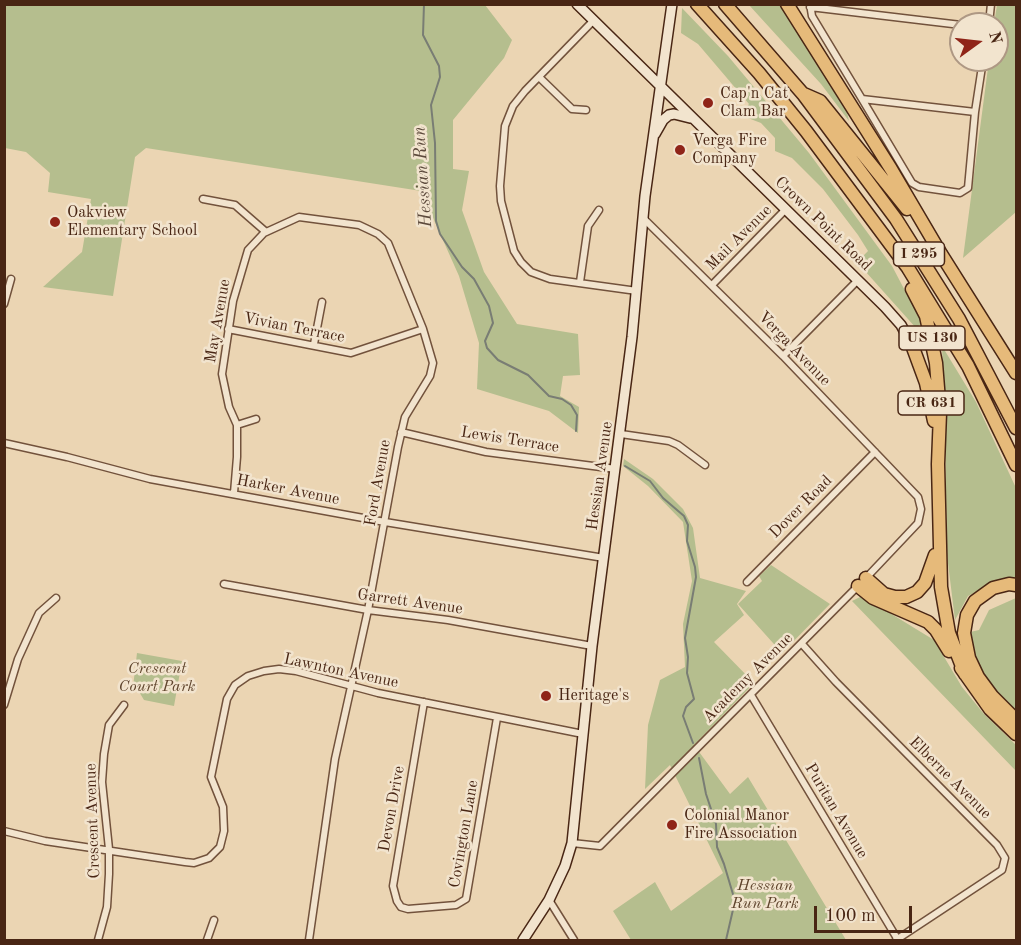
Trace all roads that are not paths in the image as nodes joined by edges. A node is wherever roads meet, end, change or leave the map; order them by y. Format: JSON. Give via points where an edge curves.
{"nodes":[{"id":1,"x":577,"y":4,"type":"edge"},
{"id":2,"x":672,"y":4,"type":"edge"},
{"id":3,"x":697,"y":4,"type":"edge"},
{"id":4,"x":725,"y":4,"type":"edge"},
{"id":5,"x":787,"y":4,"type":"edge"},
{"id":6,"x":810,"y":6,"type":"edge"},
{"id":7,"x":593,"y":21,"type":"junction"},
{"id":8,"x":949,"y":23,"type":"edge"},
{"id":9,"x":982,"y":72,"type":"edge"},
{"id":10,"x":539,"y":77,"type":"junction"},
{"id":11,"x":659,"y":86,"type":"junction"},
{"id":12,"x":803,"y":94,"type":"junction"},
{"id":13,"x":862,"y":99,"type":"junction"},
{"id":14,"x":586,"y":110,"type":"dead end"},
{"id":15,"x":975,"y":112,"type":"junction"},
{"id":16,"x":692,"y":118,"type":"junction"},
{"id":17,"x":653,"y":136,"type":"junction"},
{"id":18,"x":203,"y":199,"type":"dead end"},
{"id":19,"x":786,"y":209,"type":"junction"},
{"id":20,"x":599,"y":210,"type":"dead end"},
{"id":21,"x":644,"y":218,"type":"junction"},
{"id":22,"x":877,"y":226,"type":"junction"},
{"id":23,"x":266,"y":232,"type":"junction"},
{"id":24,"x":941,"y":254,"type":"junction"},
{"id":25,"x":11,"y":279,"type":"dead end"},
{"id":26,"x":858,"y":280,"type":"junction"},
{"id":27,"x":580,"y":282,"type":"junction"},
{"id":28,"x":712,"y":285,"type":"junction"},
{"id":29,"x":637,"y":291,"type":"junction"},
{"id":30,"x":322,"y":302,"type":"dead end"},
{"id":31,"x":4,"y":304,"type":"edge"},
{"id":32,"x":228,"y":329,"type":"junction"},
{"id":33,"x":423,"y":329,"type":"junction"},
{"id":34,"x":314,"y":344,"type":"junction"},
{"id":35,"x":912,"y":345,"type":"joint"},
{"id":36,"x":783,"y":356,"type":"junction"},
{"id":37,"x":1016,"y":373,"type":"edge"},
{"id":38,"x":256,"y":419,"type":"dead end"},
{"id":39,"x":237,"y":425,"type":"junction"},
{"id":40,"x":1017,"y":428,"type":"edge"},
{"id":41,"x":401,"y":432,"type":"junction"},
{"id":42,"x":621,"y":434,"type":"junction"},
{"id":43,"x":4,"y":443,"type":"edge"},
{"id":44,"x":875,"y":452,"type":"junction"},
{"id":45,"x":938,"y":464,"type":"junction"},
{"id":46,"x":705,"y":465,"type":"dead end"},
{"id":47,"x":1017,"y":465,"type":"edge"},
{"id":48,"x":616,"y":469,"type":"junction"},
{"id":49,"x":234,"y":493,"type":"junction"},
{"id":50,"x":921,"y":502,"type":"joint"},
{"id":51,"x":385,"y":522,"type":"junction"},
{"id":52,"x":939,"y":540,"type":"junction"},
{"id":53,"x":604,"y":558,"type":"junction"},
{"id":54,"x":747,"y":582,"type":"dead end"},
{"id":55,"x":862,"y":582,"type":"junction"},
{"id":56,"x":224,"y":584,"type":"dead end"},
{"id":57,"x":1017,"y":585,"type":"edge"},
{"id":58,"x":56,"y":598,"type":"dead end"},
{"id":59,"x":368,"y":610,"type":"junction"},
{"id":60,"x":802,"y":644,"type":"junction"},
{"id":61,"x":592,"y":646,"type":"junction"},
{"id":62,"x":965,"y":674,"type":"junction"},
{"id":63,"x":350,"y":685,"type":"junction"},
{"id":64,"x":751,"y":695,"type":"junction"},
{"id":65,"x":424,"y":702,"type":"junction"},
{"id":66,"x":4,"y":705,"type":"edge"},
{"id":67,"x":124,"y":705,"type":"dead end"},
{"id":68,"x":497,"y":718,"type":"junction"},
{"id":69,"x":1017,"y":720,"type":"edge"},
{"id":70,"x":583,"y":734,"type":"junction"},
{"id":71,"x":1017,"y":734,"type":"edge"},
{"id":72,"x":4,"y":831,"type":"edge"},
{"id":73,"x":572,"y":843,"type":"junction"},
{"id":74,"x":109,"y":849,"type":"junction"},
{"id":75,"x":549,"y":900,"type":"junction"},
{"id":76,"x":412,"y":909,"type":"joint"},
{"id":77,"x":214,"y":920,"type":"dead end"},
{"id":78,"x":98,"y":940,"type":"edge"},
{"id":79,"x":207,"y":940,"type":"edge"},
{"id":80,"x":309,"y":940,"type":"edge"},
{"id":81,"x":523,"y":940,"type":"edge"},
{"id":82,"x":574,"y":940,"type":"edge"},
{"id":83,"x":897,"y":940,"type":"edge"}],
"edges":[{"from":1,"to":7,"type":"main road","name":"Crown Point Road","number":"CR 631"},
{"from":2,"to":11,"type":"main road","name":"Hessian Avenue"},
{"from":3,"to":22,"type":"highway","number":"I 295","via":[[793,114]]},
{"from":4,"to":12,"type":"highway","number":"I 295"},
{"from":5,"to":24,"type":"highway"},
{"from":6,"to":8,"type":"street"},
{"from":6,"to":13,"type":"street","via":[[832,52]]},
{"from":7,"to":10,"type":"street"},
{"from":7,"to":11,"type":"main road","name":"Crown Point Road","number":"CR 631"},
{"from":9,"to":15,"type":"street"},
{"from":10,"to":14,"type":"street","via":[[572,109]]},
{"from":10,"to":27,"type":"street","via":[[517,99],[505,126],[500,186],[503,212],[514,251],[527,268],[541,277]]},
{"from":11,"to":16,"type":"main road","name":"Crown Point Road","number":"CR 631"},
{"from":11,"to":17,"type":"main road","name":"Hessian Avenue"},
{"from":12,"to":24,"type":"highway","number":"US 130","via":[[820,101]]},
{"from":12,"to":40,"type":"highway","number":"I 295","via":[[935,278]]},
{"from":13,"to":15,"type":"street"},
{"from":13,"to":15,"type":"street","via":[[912,183],[960,193],[968,188]]},
{"from":16,"to":17,"type":"main road","via":[[669,115]]},
{"from":16,"to":19,"type":"main road","name":"Crown Point Road","number":"CR 631"},
{"from":17,"to":21,"type":"main road","name":"Hessian Avenue"},
{"from":18,"to":23,"type":"street","via":[[235,205]]},
{"from":19,"to":26,"type":"main road","name":"Crown Point Road","number":"CR 631"},
{"from":19,"to":28,"type":"street","name":"Mail Avenue"},
{"from":20,"to":27,"type":"street","via":[[588,226]]},
{"from":21,"to":28,"type":"street","name":"Verga Avenue"},
{"from":21,"to":29,"type":"main road","name":"Hessian Avenue"},
{"from":22,"to":45,"type":"highway","number":"US 130","via":[[880,240],[917,296],[930,330],[939,389]]},
{"from":22,"to":47,"type":"highway","number":"I 295","via":[[963,357]]},
{"from":23,"to":32,"type":"street","name":"May Avenue","via":[[244,259]]},
{"from":23,"to":33,"type":"street","name":"Ford Avenue","via":[[299,217],[359,225],[378,234],[397,260]]},
{"from":24,"to":37,"type":"highway","number":"US 130"},
{"from":25,"to":31,"type":"street"},
{"from":26,"to":35,"type":"main road","name":"Crown Point Road","number":"CR 631","via":[[896,318]]},
{"from":26,"to":36,"type":"street"},
{"from":27,"to":29,"type":"street"},
{"from":28,"to":36,"type":"street","name":"Verga Avenue"},
{"from":29,"to":42,"type":"main road","name":"Hessian Avenue"},
{"from":30,"to":34,"type":"street"},
{"from":32,"to":34,"type":"street","name":"Vivian Terrace"},
{"from":32,"to":39,"type":"street","name":"May Avenue","via":[[222,374]]},
{"from":33,"to":34,"type":"street","name":"Vivian Terrace","via":[[351,353]]},
{"from":33,"to":41,"type":"street","name":"Ford Avenue","via":[[432,368]]},
{"from":35,"to":45,"type":"highway","number":"CR 631","via":[[931,402]]},
{"from":36,"to":44,"type":"street","name":"Verga Avenue"},
{"from":38,"to":39,"type":"street"},
{"from":39,"to":49,"type":"street","name":"May Avenue"},
{"from":41,"to":48,"type":"street","name":"Lewis Terrace","via":[[486,452]]},
{"from":41,"to":51,"type":"street","name":"Ford Avenue"},
{"from":42,"to":46,"type":"street","via":[[669,441]]},
{"from":42,"to":48,"type":"main road","name":"Hessian Avenue"},
{"from":43,"to":49,"type":"street","name":"Harker Avenue","via":[[150,479]]},
{"from":44,"to":50,"type":"street","name":"Verga Avenue","via":[[915,491]]},
{"from":44,"to":54,"type":"street","name":"Dover Road"},
{"from":45,"to":52,"type":"highway","number":"US 130"},
{"from":48,"to":53,"type":"main road","name":"Hessian Avenue"},
{"from":49,"to":51,"type":"street","name":"Harker Avenue"},
{"from":50,"to":55,"type":"street","name":"Academy Avenue","via":[[915,528]]},
{"from":51,"to":53,"type":"street","name":"Harker Avenue"},
{"from":51,"to":59,"type":"street","name":"Ford Avenue"},
{"from":52,"to":55,"type":"highway","via":[[929,576],[914,594],[887,596]]},
{"from":52,"to":62,"type":"highway","number":"US 130","via":[[944,610]]},
{"from":53,"to":61,"type":"main road","name":"Hessian Avenue"},
{"from":55,"to":60,"type":"street","name":"Academy Avenue"},
{"from":55,"to":62,"type":"highway","via":[[873,598],[932,625]]},
{"from":56,"to":59,"type":"street","name":"Garrett Avenue"},
{"from":57,"to":69,"type":"highway","via":[[993,588],[975,601],[967,615],[964,633],[978,676]]},
{"from":58,"to":66,"type":"street","via":[[39,613],[18,659]]},
{"from":59,"to":61,"type":"street","name":"Garrett Avenue"},
{"from":59,"to":63,"type":"street","name":"Ford Avenue"},
{"from":60,"to":64,"type":"street","name":"Academy Avenue"},
{"from":60,"to":83,"type":"street","name":"Elberne Avenue","via":[[997,844],[1005,858],[1002,870]]},
{"from":61,"to":70,"type":"main road","name":"Hessian Avenue"},
{"from":62,"to":71,"type":"highway","number":"US 130","via":[[990,709]]},
{"from":63,"to":65,"type":"street","name":"Lawnton Avenue"},
{"from":63,"to":74,"type":"street","name":"Lawnton Avenue","via":[[288,670],[264,671],[241,680],[227,699],[212,769],[213,785],[224,815],[220,847],[209,858],[194,863]]},
{"from":63,"to":80,"type":"street","name":"Ford Avenue","via":[[335,759]]},
{"from":64,"to":73,"type":"street","name":"Academy Avenue","via":[[600,846]]},
{"from":64,"to":83,"type":"street","name":"Puritan Avenue"},
{"from":65,"to":68,"type":"street","name":"Lawnton Avenue"},
{"from":65,"to":76,"type":"street","name":"Devon Drive","via":[[393,886],[401,907]]},
{"from":67,"to":74,"type":"street","name":"Crescent Avenue","via":[[109,725],[104,754],[102,782]]},
{"from":68,"to":70,"type":"street","name":"Lawnton Avenue"},
{"from":68,"to":76,"type":"street","name":"Covington Lane","via":[[466,899],[456,905]]},
{"from":70,"to":73,"type":"main road","name":"Hessian Avenue"},
{"from":72,"to":74,"type":"street","name":"Lawnton Avenue"},
{"from":73,"to":75,"type":"main road","name":"Hessian Avenue"},
{"from":74,"to":78,"type":"street","name":"Crescent Avenue","via":[[107,907]]},
{"from":75,"to":81,"type":"main road","name":"Hessian Avenue"},
{"from":75,"to":82,"type":"street"},
{"from":77,"to":79,"type":"street"}]}
